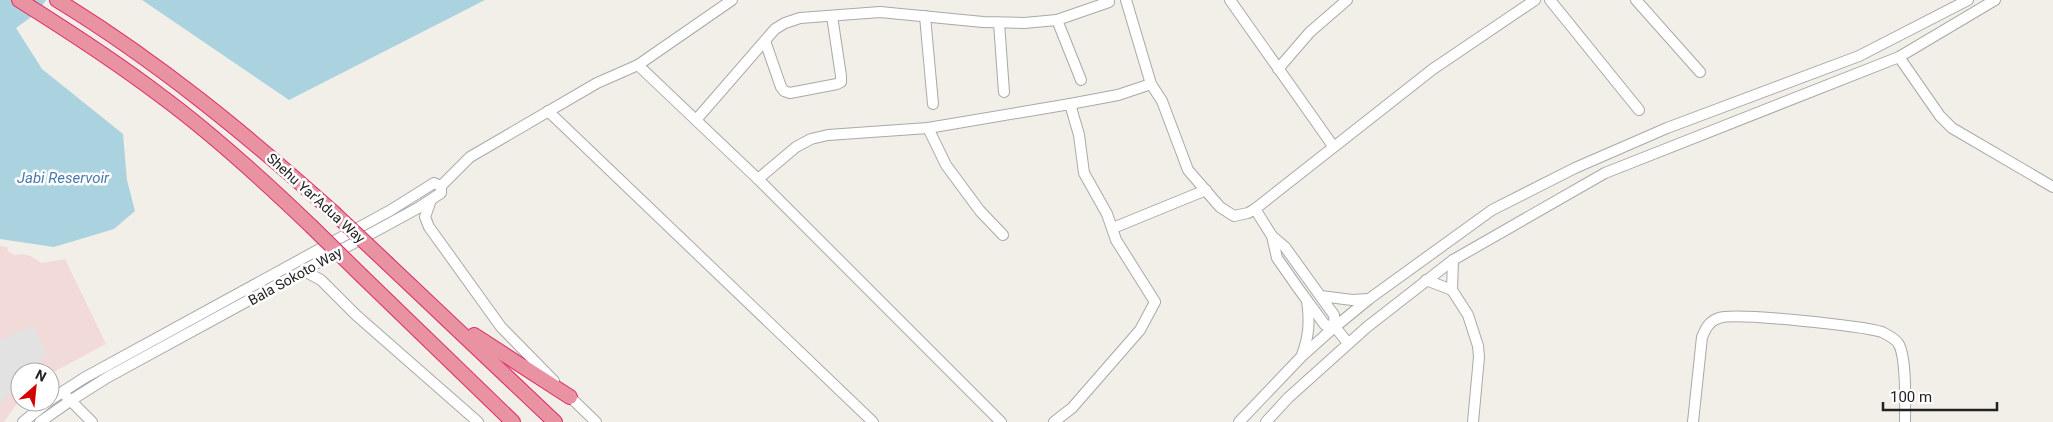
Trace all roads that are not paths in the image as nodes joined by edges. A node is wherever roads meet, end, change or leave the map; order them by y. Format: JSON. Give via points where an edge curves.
{"nodes":[{"id":1,"x":18,"y":0,"type":"edge"},
{"id":2,"x":57,"y":0,"type":"edge"},
{"id":3,"x":732,"y":0,"type":"edge"},
{"id":4,"x":1126,"y":0,"type":"edge"},
{"id":5,"x":1230,"y":0,"type":"edge"},
{"id":6,"x":1346,"y":0,"type":"edge"},
{"id":7,"x":1535,"y":0,"type":"edge"},
{"id":8,"x":1550,"y":0,"type":"edge"},
{"id":9,"x":1636,"y":0,"type":"edge"},
{"id":10,"x":1968,"y":0,"type":"edge"},
{"id":11,"x":1994,"y":0,"type":"edge"},
{"id":12,"x":1109,"y":2,"type":"dead end"},
{"id":13,"x":832,"y":16,"type":"junction"},
{"id":14,"x":926,"y":16,"type":"junction"},
{"id":15,"x":1057,"y":20,"type":"junction"},
{"id":16,"x":998,"y":23,"type":"junction"},
{"id":17,"x":765,"y":41,"type":"junction"},
{"id":18,"x":1898,"y":57,"type":"junction"},
{"id":19,"x":638,"y":65,"type":"junction"},
{"id":20,"x":1278,"y":69,"type":"junction"},
{"id":21,"x":1700,"y":72,"type":"dead end"},
{"id":22,"x":1081,"y":80,"type":"dead end"},
{"id":23,"x":1151,"y":84,"type":"junction"},
{"id":24,"x":1004,"y":92,"type":"dead end"},
{"id":25,"x":933,"y":104,"type":"dead end"},
{"id":26,"x":1070,"y":104,"type":"junction"},
{"id":27,"x":1639,"y":110,"type":"dead end"},
{"id":28,"x":548,"y":111,"type":"junction"},
{"id":29,"x":696,"y":120,"type":"junction"},
{"id":30,"x":928,"y":128,"type":"junction"},
{"id":31,"x":1333,"y":146,"type":"junction"},
{"id":32,"x":758,"y":179,"type":"junction"},
{"id":33,"x":441,"y":186,"type":"junction"},
{"id":34,"x":2053,"y":187,"type":"edge"},
{"id":35,"x":1206,"y":190,"type":"junction"},
{"id":36,"x":431,"y":200,"type":"junction"},
{"id":37,"x":1255,"y":209,"type":"junction"},
{"id":38,"x":390,"y":210,"type":"junction"},
{"id":39,"x":412,"y":211,"type":"junction"},
{"id":40,"x":429,"y":227,"type":"junction"},
{"id":41,"x":1113,"y":228,"type":"junction"},
{"id":42,"x":1003,"y":235,"type":"dead end"},
{"id":43,"x":1272,"y":236,"type":"junction"},
{"id":44,"x":323,"y":247,"type":"junction"},
{"id":45,"x":1453,"y":260,"type":"junction"},
{"id":46,"x":315,"y":265,"type":"junction"},
{"id":47,"x":301,"y":272,"type":"junction"},
{"id":48,"x":321,"y":280,"type":"junction"},
{"id":49,"x":1426,"y":280,"type":"junction"},
{"id":50,"x":1452,"y":290,"type":"junction"},
{"id":51,"x":420,"y":292,"type":"junction"},
{"id":52,"x":1320,"y":296,"type":"junction"},
{"id":53,"x":1307,"y":299,"type":"junction"},
{"id":54,"x":1369,"y":299,"type":"junction"},
{"id":55,"x":1335,"y":328,"type":"junction"},
{"id":56,"x":1348,"y":343,"type":"junction"},
{"id":57,"x":1302,"y":356,"type":"junction"},
{"id":58,"x":464,"y":374,"type":"junction"},
{"id":59,"x":62,"y":391,"type":"joint"},
{"id":60,"x":570,"y":397,"type":"junction"},
{"id":61,"x":70,"y":401,"type":"junction"},
{"id":62,"x":35,"y":412,"type":"edge"},
{"id":63,"x":23,"y":422,"type":"edge"},
{"id":64,"x":40,"y":422,"type":"edge"},
{"id":65,"x":92,"y":422,"type":"edge"},
{"id":66,"x":478,"y":422,"type":"edge"},
{"id":67,"x":507,"y":422,"type":"edge"},
{"id":68,"x":513,"y":422,"type":"edge"},
{"id":69,"x":555,"y":422,"type":"edge"},
{"id":70,"x":596,"y":422,"type":"edge"},
{"id":71,"x":873,"y":422,"type":"edge"},
{"id":72,"x":1001,"y":422,"type":"edge"},
{"id":73,"x":1054,"y":422,"type":"edge"},
{"id":74,"x":1238,"y":422,"type":"edge"},
{"id":75,"x":1266,"y":422,"type":"edge"},
{"id":76,"x":1473,"y":422,"type":"edge"},
{"id":77,"x":1693,"y":422,"type":"edge"},
{"id":78,"x":1905,"y":422,"type":"edge"}],
"edges":[{"from":1,"to":58,"type":"highway","name":"Shehu Yar'Adua Way","bridge":true,"via":[[134,76],[203,128],[241,160]]},
{"from":2,"to":51,"type":"highway","name":"Shehu Yar'Adua Way","bridge":true,"via":[[128,46],[209,106]]},
{"from":3,"to":19,"type":"street"},
{"from":4,"to":23,"type":"street"},
{"from":5,"to":20,"type":"street"},
{"from":6,"to":20,"type":"street","via":[[1310,32]]},
{"from":7,"to":31,"type":"street","via":[[1433,69]]},
{"from":8,"to":27,"type":"street"},
{"from":9,"to":21,"type":"street"},
{"from":10,"to":54,"type":"street","via":[[1859,56],[1666,128],[1575,168],[1492,210]]},
{"from":11,"to":18,"type":"street"},
{"from":12,"to":15,"type":"street"},
{"from":13,"to":14,"type":"street","via":[[880,12]]},
{"from":13,"to":17,"type":"street","via":[[800,18],[785,23]]},
{"from":13,"to":17,"type":"street","via":[[841,76],[841,82],[837,84],[790,93],[784,91]]},
{"from":14,"to":16,"type":"street"},
{"from":14,"to":25,"type":"street"},
{"from":15,"to":16,"type":"street"},
{"from":15,"to":22,"type":"street"},
{"from":16,"to":24,"type":"street"},
{"from":17,"to":29,"type":"street"},
{"from":18,"to":34,"type":"street","via":[[1952,128]]},
{"from":18,"to":45,"type":"street","via":[[1605,173]]},
{"from":19,"to":28,"type":"street","via":[[597,83]]},
{"from":19,"to":29,"type":"street"},
{"from":20,"to":31,"type":"street"},
{"from":23,"to":26,"type":"street","via":[[1118,95]]},
{"from":23,"to":35,"type":"street","via":[[1165,109],[1188,170]]},
{"from":26,"to":30,"type":"street"},
{"from":26,"to":41,"type":"street","via":[[1079,135],[1084,173]]},
{"from":28,"to":33,"type":"street","via":[[470,157]]},
{"from":28,"to":71,"type":"street"},
{"from":29,"to":32,"type":"street"},
{"from":30,"to":32,"type":"street","via":[[811,139],[796,147]]},
{"from":30,"to":42,"type":"street","via":[[946,164],[980,211]]},
{"from":31,"to":37,"type":"street"},
{"from":32,"to":72,"type":"street"},
{"from":33,"to":36,"type":"street","name":"Bala Sokoto Way","via":[[441,193]]},
{"from":33,"to":38,"type":"street","name":"Bala Sokoto Way","via":[[434,183]]},
{"from":35,"to":37,"type":"street","via":[[1220,207],[1234,216]]},
{"from":35,"to":41,"type":"street"},
{"from":36,"to":39,"type":"street","name":"Bala Sokoto Way"},
{"from":36,"to":40,"type":"street","via":[[426,216]]},
{"from":37,"to":43,"type":"street"},
{"from":38,"to":39,"type":"street"},
{"from":38,"to":44,"type":"street","name":"Bala Sokoto Way"},
{"from":39,"to":40,"type":"street"},
{"from":39,"to":46,"type":"street","name":"Bala Sokoto Way"},
{"from":40,"to":60,"type":"street","via":[[501,327]]},
{"from":41,"to":73,"type":"street","via":[[1116,240],[1155,302],[1140,330],[1072,408]]},
{"from":43,"to":52,"type":"street","via":[[1285,246]]},
{"from":43,"to":53,"type":"street","via":[[1277,258]]},
{"from":44,"to":46,"type":"street","via":[[316,255]]},
{"from":44,"to":59,"type":"street","name":"Bala Sokoto Way"},
{"from":45,"to":49,"type":"street"},
{"from":45,"to":50,"type":"street"},
{"from":46,"to":47,"type":"street","name":"Bala Sokoto Way"},
{"from":46,"to":48,"type":"street"},
{"from":47,"to":48,"type":"street"},
{"from":47,"to":61,"type":"street","name":"Bala Sokoto Way"},
{"from":48,"to":66,"type":"street"},
{"from":49,"to":50,"type":"street"},
{"from":49,"to":56,"type":"street"},
{"from":50,"to":76,"type":"street","via":[[1468,315],[1478,346]]},
{"from":51,"to":60,"type":"highway","via":[[466,330]]},
{"from":51,"to":69,"type":"highway","name":"Shehu Yar'Adua Way"},
{"from":52,"to":54,"type":"street"},
{"from":52,"to":55,"type":"street","via":[[1334,316]]},
{"from":53,"to":55,"type":"street","via":[[1325,325]]},
{"from":53,"to":57,"type":"street","via":[[1310,320]]},
{"from":54,"to":55,"type":"street"},
{"from":55,"to":56,"type":"street"},
{"from":55,"to":57,"type":"street"},
{"from":56,"to":75,"type":"street"},
{"from":57,"to":74,"type":"street"},
{"from":58,"to":67,"type":"highway"},
{"from":58,"to":68,"type":"highway","name":"Shehu Yar'Adua Way"},
{"from":59,"to":61,"type":"street"},
{"from":60,"to":70,"type":"street"},
{"from":61,"to":64,"type":"street","name":"Bala Sokoto Way"},
{"from":61,"to":65,"type":"street"},
{"from":62,"to":63,"type":"street","name":"Bala Sokoto Way"},
{"from":77,"to":78,"type":"street","via":[[1702,337],[1714,320],[1731,316],[1884,333],[1898,343],[1902,355]]}]}
